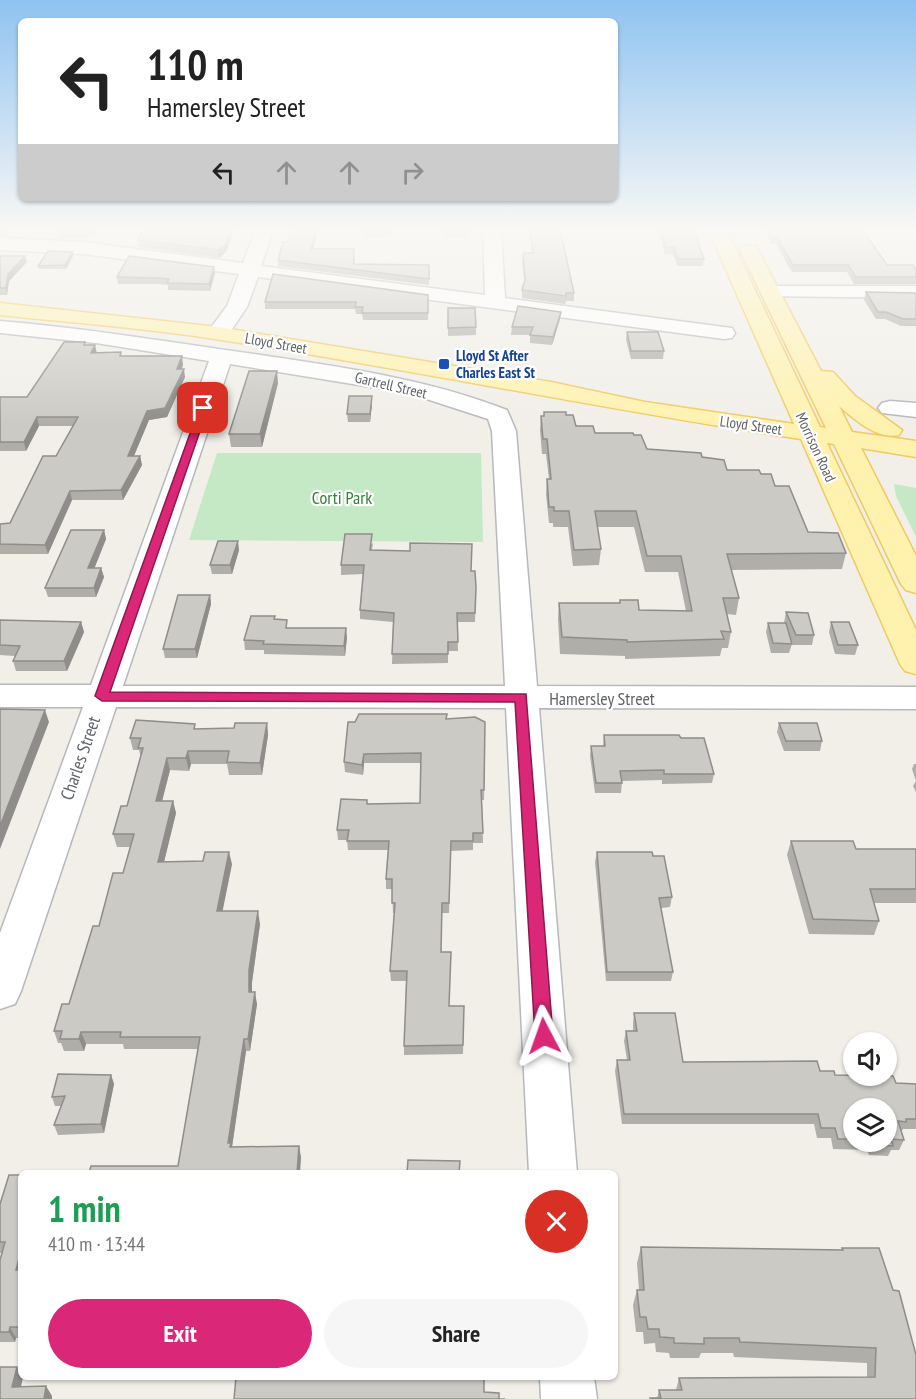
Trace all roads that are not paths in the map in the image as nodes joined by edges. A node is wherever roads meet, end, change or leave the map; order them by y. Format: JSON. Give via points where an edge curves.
{"nodes":[{"id":1,"x":242,"y":294,"type":"edge"},
{"id":2,"x":426,"y":294,"type":"edge"},
{"id":3,"x":495,"y":294,"type":"edge"},
{"id":4,"x":736,"y":294,"type":"edge"},
{"id":5,"x":772,"y":294,"type":"edge"},
{"id":6,"x":495,"y":303,"type":"junction"},
{"id":7,"x":0,"y":309,"type":"edge"},
{"id":8,"x":0,"y":327,"type":"edge"},
{"id":9,"x":724,"y":333,"type":"dead end"},
{"id":10,"x":225,"y":342,"type":"junction"},
{"id":11,"x":804,"y":358,"type":"junction"},
{"id":12,"x":551,"y":389,"type":"junction"},
{"id":13,"x":770,"y":407,"type":"junction"},
{"id":14,"x":726,"y":409,"type":"junction"},
{"id":15,"x":916,"y":410,"type":"edge"},
{"id":16,"x":890,"y":419,"type":"junction"},
{"id":17,"x":806,"y":426,"type":"junction"},
{"id":18,"x":839,"y":430,"type":"junction"},
{"id":19,"x":916,"y":433,"type":"edge"},
{"id":20,"x":916,"y":451,"type":"edge"},
{"id":21,"x":858,"y":468,"type":"junction"},
{"id":22,"x":833,"y":485,"type":"junction"},
{"id":23,"x":916,"y":584,"type":"edge"},
{"id":24,"x":916,"y":664,"type":"edge"},
{"id":25,"x":0,"y":696,"type":"edge"},
{"id":26,"x":102,"y":696,"type":"junction"},
{"id":27,"x":521,"y":698,"type":"junction"},
{"id":28,"x":916,"y":698,"type":"edge"},
{"id":29,"x":0,"y":991,"type":"edge"},
{"id":30,"x":553,"y":1170,"type":"edge"},
{"id":31,"x":567,"y":1380,"type":"edge"},
{"id":32,"x":569,"y":1399,"type":"edge"}],
"edges":[{"from":1,"to":10,"type":"street","name":"Charles Street","via":[[237,307],[244,316]]},
{"from":2,"to":6,"type":"street"},
{"from":3,"to":6,"type":"street"},
{"from":4,"to":13,"type":"main road","name":"Morrison Road"},
{"from":5,"to":11,"type":"main road","name":"Morrison Road"},
{"from":6,"to":9,"type":"street"},
{"from":7,"to":10,"type":"main road","name":"Lloyd Street"},
{"from":8,"to":10,"type":"street","name":"Gartrell Street"},
{"from":10,"to":12,"type":"main road","name":"Lloyd Street"},
{"from":10,"to":26,"type":"street","name":"Charles Street"},
{"from":10,"to":27,"type":"street","name":"Gartrell Street","via":[[471,402],[499,415],[504,431]]},
{"from":11,"to":16,"type":"main road","via":[[820,369],[842,399]]},
{"from":11,"to":18,"type":"main road","name":"Morrison Road"},
{"from":12,"to":13,"type":"main road","name":"Lloyd Street","via":[[645,409]]},
{"from":12,"to":14,"type":"main road","name":"Lloyd Street"},
{"from":13,"to":14,"type":"main road"},
{"from":13,"to":17,"type":"main road","name":"Lloyd Street"},
{"from":13,"to":17,"type":"main road","name":"Morrison Road"},
{"from":13,"to":22,"type":"main road","via":[[795,447]]},
{"from":14,"to":17,"type":"main road","name":"Lloyd Street"},
{"from":15,"to":16,"type":"street"},
{"from":16,"to":18,"type":"main road","name":"Lloyd Street"},
{"from":16,"to":19,"type":"main road","name":"Lloyd Street"},
{"from":17,"to":18,"type":"main road","name":"Lloyd Street"},
{"from":17,"to":22,"type":"main road","name":"Morrison Road"},
{"from":18,"to":20,"type":"main road","name":"Lloyd Street"},
{"from":18,"to":21,"type":"main road","name":"Morrison Road"},
{"from":20,"to":21,"type":"main road","via":[[871,459]]},
{"from":21,"to":23,"type":"main road","name":"Morrison Road"},
{"from":22,"to":24,"type":"main road","name":"Morrison Road"},
{"from":25,"to":26,"type":"street","name":"Hamersley Street"},
{"from":26,"to":27,"type":"street","name":"Hamersley Street"},
{"from":26,"to":29,"type":"street","name":"Charles Street"},
{"from":27,"to":28,"type":"street","name":"Hamersley Street"},
{"from":27,"to":30,"type":"street"},
{"from":31,"to":32,"type":"street"}]}
